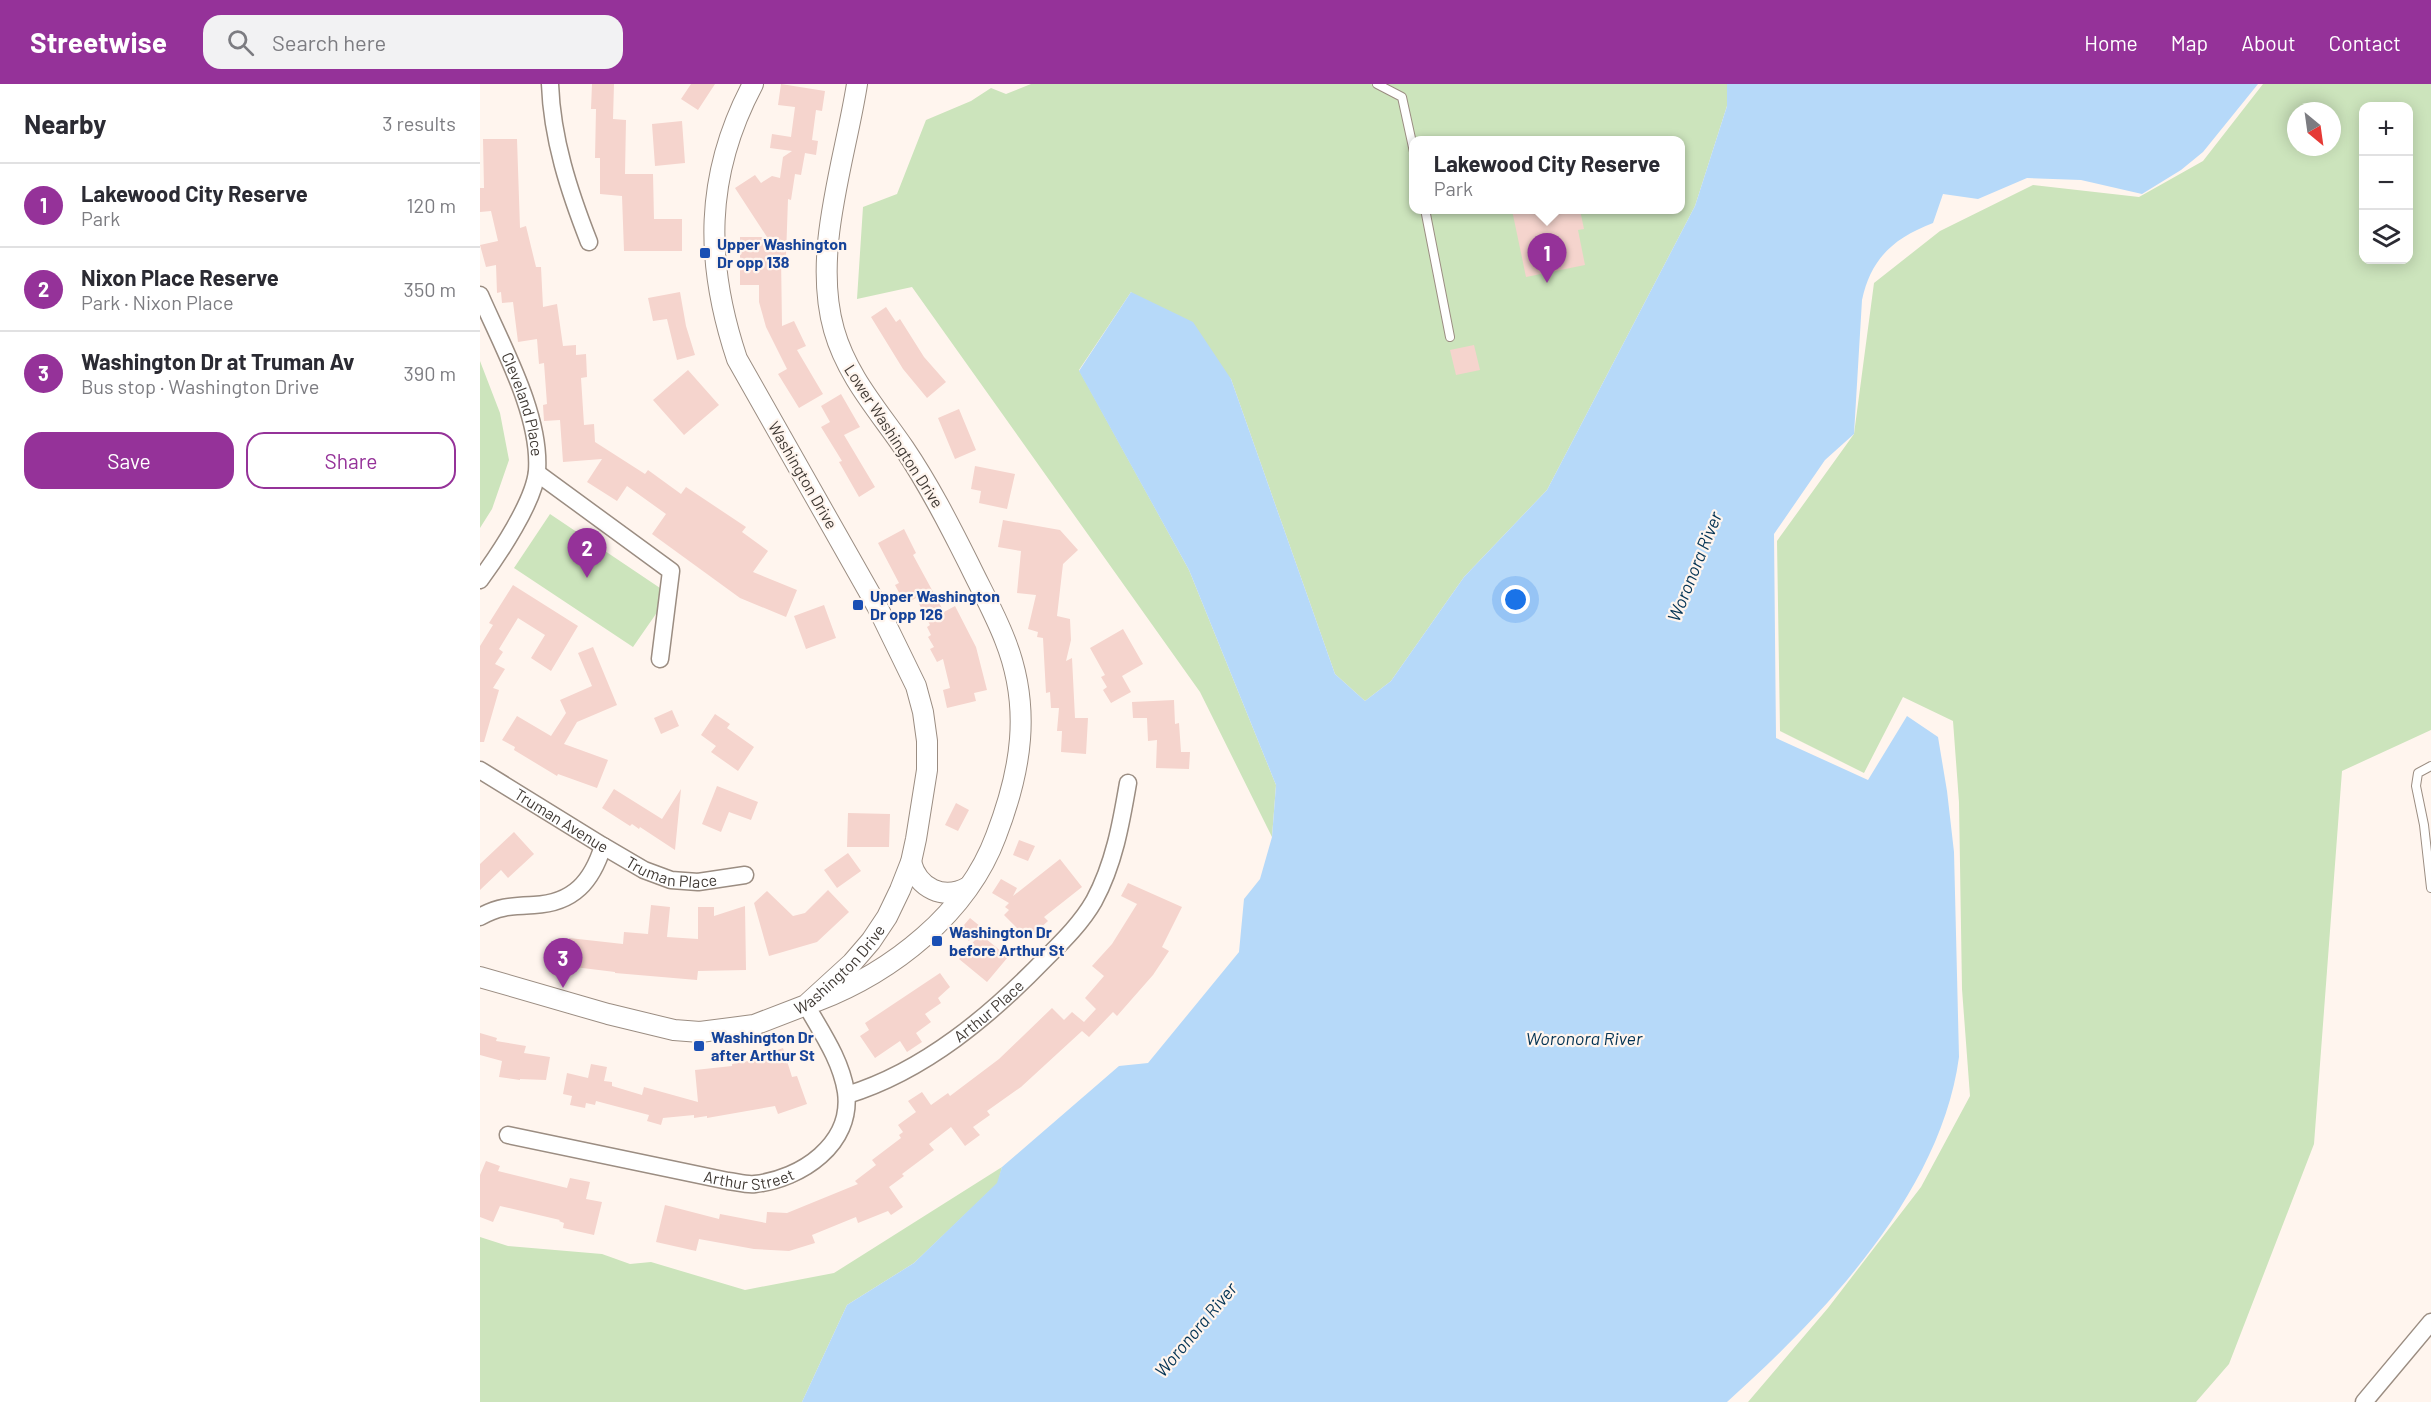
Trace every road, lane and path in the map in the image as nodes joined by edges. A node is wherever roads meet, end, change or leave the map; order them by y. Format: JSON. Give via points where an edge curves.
{"nodes":[{"id":1,"x":550,"y":84,"type":"edge"},
{"id":2,"x":753,"y":84,"type":"edge"},
{"id":3,"x":857,"y":84,"type":"edge"},
{"id":4,"x":1377,"y":84,"type":"edge"},
{"id":5,"x":1410,"y":136,"type":"edge"},
{"id":6,"x":1426,"y":214,"type":"edge"},
{"id":7,"x":590,"y":242,"type":"dead end"},
{"id":8,"x":480,"y":295,"type":"edge"},
{"id":9,"x":1450,"y":337,"type":"dead end"},
{"id":10,"x":537,"y":473,"type":"junction"},
{"id":11,"x":480,"y":580,"type":"edge"},
{"id":12,"x":660,"y":659,"type":"dead end"},
{"id":13,"x":2431,"y":766,"type":"edge"},
{"id":14,"x":480,"y":770,"type":"edge"},
{"id":15,"x":1128,"y":783,"type":"dead end"},
{"id":16,"x":603,"y":846,"type":"junction"},
{"id":17,"x":911,"y":862,"type":"junction"},
{"id":18,"x":745,"y":874,"type":"dead end"},
{"id":19,"x":968,"y":887,"type":"junction"},
{"id":20,"x":2431,"y":888,"type":"edge"},
{"id":21,"x":480,"y":917,"type":"edge"},
{"id":22,"x":480,"y":977,"type":"edge"},
{"id":23,"x":806,"y":1005,"type":"junction"},
{"id":24,"x":847,"y":1095,"type":"junction"},
{"id":25,"x":508,"y":1135,"type":"dead end"},
{"id":26,"x":2431,"y":1322,"type":"edge"},
{"id":27,"x":2364,"y":1402,"type":"edge"}],
"edges":[{"from":1,"to":7,"type":"street","via":[[555,135],[572,198]]},
{"from":2,"to":17,"type":"street","name":"Washington Drive","via":[[721,167],[713,233],[717,289],[737,359],[877,606],[916,686],[927,741],[927,770]]},
{"from":3,"to":19,"type":"street","name":"Lower Washington Drive","via":[[826,275],[834,329],[852,373],[924,479],[993,613],[1016,675],[1021,711],[1017,770],[1010,799],[992,848]]},
{"from":4,"to":5,"type":"lane","via":[[1402,97]]},
{"from":6,"to":9,"type":"lane"},
{"from":8,"to":10,"type":"street","name":"Cleveland Place","via":[[525,400],[536,437]]},
{"from":10,"to":11,"type":"street","name":"Cleveland Place","via":[[527,504]]},
{"from":10,"to":12,"type":"street","via":[[671,571]]},
{"from":13,"to":20,"type":"lane","via":[[2418,773],[2416,786]]},
{"from":14,"to":16,"type":"street","name":"Truman Avenue"},
{"from":15,"to":24,"type":"street","name":"Arthur Place","via":[[1118,840],[1103,883],[1083,918],[1056,949],[988,1014],[895,1076]]},
{"from":16,"to":18,"type":"street","name":"Truman Place","via":[[644,870],[671,880],[698,882]]},
{"from":16,"to":21,"type":"street","name":"Truman Avenue","via":[[592,875],[574,893],[550,903],[506,906]]},
{"from":17,"to":19,"type":"street","via":[[918,879],[933,890],[951,893]]},
{"from":17,"to":23,"type":"street","name":"Washington Drive","via":[[887,917],[871,941]]},
{"from":19,"to":23,"type":"street","name":"Lower Washington Drive","via":[[938,923],[898,956],[862,981]]},
{"from":22,"to":23,"type":"street","name":"Washington Drive","via":[[674,1030],[700,1032],[754,1025]]},
{"from":23,"to":24,"type":"street","name":"Arthur Street","via":[[834,1053]]},
{"from":24,"to":25,"type":"street","name":"Arthur Street","via":[[841,1128],[824,1152],[790,1176],[752,1184]]},
{"from":26,"to":27,"type":"street"}]}
